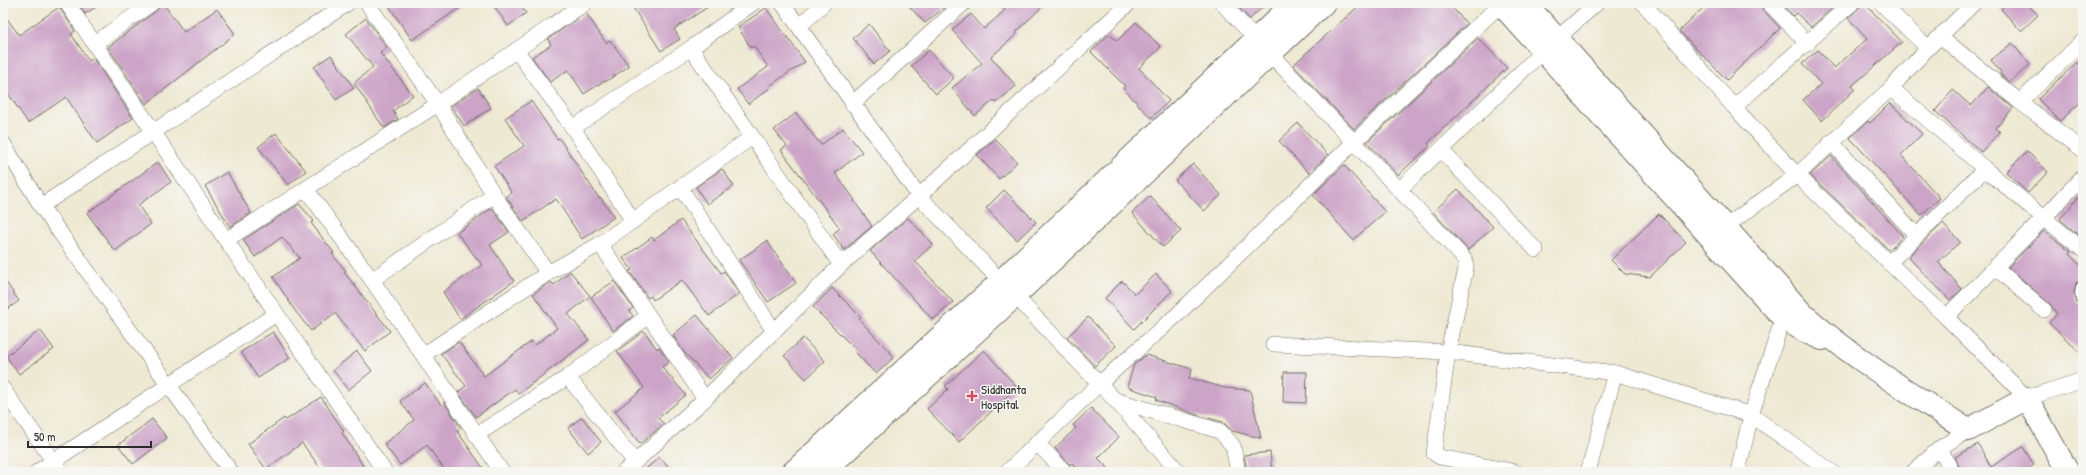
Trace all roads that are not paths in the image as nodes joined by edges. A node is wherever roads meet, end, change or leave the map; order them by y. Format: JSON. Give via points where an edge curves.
{"nodes":[{"id":1,"x":67,"y":3,"type":"edge"},
{"id":2,"x":152,"y":3,"type":"edge"},
{"id":3,"x":348,"y":3,"type":"edge"},
{"id":4,"x":367,"y":3,"type":"edge"},
{"id":5,"x":585,"y":3,"type":"edge"},
{"id":6,"x":753,"y":3,"type":"edge"},
{"id":7,"x":782,"y":3,"type":"edge"},
{"id":8,"x":824,"y":3,"type":"edge"},
{"id":9,"x":964,"y":3,"type":"edge"},
{"id":10,"x":1129,"y":3,"type":"edge"},
{"id":11,"x":1222,"y":3,"type":"edge"},
{"id":12,"x":1294,"y":3,"type":"edge"},
{"id":13,"x":1324,"y":3,"type":"edge"},
{"id":14,"x":1500,"y":3,"type":"edge"},
{"id":15,"x":1525,"y":3,"type":"edge"},
{"id":16,"x":1597,"y":3,"type":"edge"},
{"id":17,"x":1643,"y":3,"type":"edge"},
{"id":18,"x":1769,"y":3,"type":"edge"},
{"id":19,"x":1852,"y":3,"type":"edge"},
{"id":20,"x":1881,"y":3,"type":"edge"},
{"id":21,"x":1974,"y":3,"type":"edge"},
{"id":22,"x":800,"y":26,"type":"junction"},
{"id":23,"x":1941,"y":37,"type":"junction"},
{"id":24,"x":2083,"y":41,"type":"edge"},
{"id":25,"x":94,"y":43,"type":"junction"},
{"id":26,"x":1808,"y":44,"type":"junction"},
{"id":27,"x":1550,"y":45,"type":"junction"},
{"id":28,"x":1263,"y":46,"type":"junction"},
{"id":29,"x":691,"y":48,"type":"junction"},
{"id":30,"x":1928,"y":48,"type":"junction"},
{"id":31,"x":516,"y":50,"type":"junction"},
{"id":32,"x":1891,"y":88,"type":"junction"},
{"id":33,"x":2020,"y":102,"type":"junction"},
{"id":34,"x":438,"y":104,"type":"junction"},
{"id":35,"x":852,"y":104,"type":"junction"},
{"id":36,"x":1734,"y":107,"type":"junction"},
{"id":37,"x":573,"y":128,"type":"junction"},
{"id":38,"x":154,"y":133,"type":"junction"},
{"id":39,"x":752,"y":137,"type":"junction"},
{"id":40,"x":1354,"y":142,"type":"junction"},
{"id":41,"x":1831,"y":142,"type":"junction"},
{"id":42,"x":3,"y":143,"type":"edge"},
{"id":43,"x":1441,"y":150,"type":"junction"},
{"id":44,"x":2083,"y":150,"type":"edge"},
{"id":45,"x":1985,"y":168,"type":"junction"},
{"id":46,"x":1797,"y":175,"type":"junction"},
{"id":47,"x":2083,"y":176,"type":"edge"},
{"id":48,"x":680,"y":187,"type":"junction"},
{"id":49,"x":306,"y":189,"type":"junction"},
{"id":50,"x":1399,"y":190,"type":"junction"},
{"id":51,"x":494,"y":195,"type":"junction"},
{"id":52,"x":919,"y":196,"type":"junction"},
{"id":53,"x":41,"y":206,"type":"junction"},
{"id":54,"x":2044,"y":218,"type":"junction"},
{"id":55,"x":633,"y":221,"type":"junction"},
{"id":56,"x":1718,"y":232,"type":"junction"},
{"id":57,"x":1917,"y":236,"type":"junction"},
{"id":58,"x":226,"y":240,"type":"junction"},
{"id":59,"x":600,"y":244,"type":"junction"},
{"id":60,"x":1536,"y":250,"type":"dead end"},
{"id":61,"x":2083,"y":250,"type":"edge"},
{"id":62,"x":1889,"y":263,"type":"junction"},
{"id":63,"x":841,"y":265,"type":"junction"},
{"id":64,"x":1995,"y":267,"type":"junction"},
{"id":65,"x":548,"y":273,"type":"junction"},
{"id":66,"x":372,"y":280,"type":"junction"},
{"id":67,"x":2083,"y":284,"type":"edge"},
{"id":68,"x":1009,"y":287,"type":"junction"},
{"id":69,"x":1770,"y":290,"type":"junction"},
{"id":70,"x":2083,"y":301,"type":"edge"},
{"id":71,"x":2044,"y":310,"type":"dead end"},
{"id":72,"x":276,"y":314,"type":"junction"},
{"id":73,"x":648,"y":316,"type":"junction"},
{"id":74,"x":1946,"y":316,"type":"junction"},
{"id":75,"x":1783,"y":318,"type":"junction"},
{"id":76,"x":774,"y":331,"type":"junction"},
{"id":77,"x":1273,"y":344,"type":"dead end"},
{"id":78,"x":1840,"y":346,"type":"junction"},
{"id":79,"x":1448,"y":352,"type":"junction"},
{"id":80,"x":424,"y":355,"type":"junction"},
{"id":81,"x":1615,"y":373,"type":"junction"},
{"id":82,"x":568,"y":377,"type":"junction"},
{"id":83,"x":2083,"y":380,"type":"edge"},
{"id":84,"x":1099,"y":384,"type":"junction"},
{"id":85,"x":169,"y":386,"type":"junction"},
{"id":86,"x":3,"y":389,"type":"edge"},
{"id":87,"x":2027,"y":398,"type":"junction"},
{"id":88,"x":705,"y":399,"type":"junction"},
{"id":89,"x":1115,"y":400,"type":"junction"},
{"id":90,"x":1751,"y":415,"type":"junction"},
{"id":91,"x":1968,"y":430,"type":"junction"},
{"id":92,"x":476,"y":435,"type":"junction"},
{"id":93,"x":1037,"y":443,"type":"junction"},
{"id":94,"x":1940,"y":448,"type":"junction"},
{"id":95,"x":635,"y":462,"type":"junction"},
{"id":96,"x":57,"y":467,"type":"edge"},
{"id":97,"x":1487,"y":470,"type":"edge"},
{"id":98,"x":37,"y":472,"type":"edge"},
{"id":99,"x":231,"y":472,"type":"edge"},
{"id":100,"x":386,"y":472,"type":"edge"},
{"id":101,"x":502,"y":472,"type":"edge"},
{"id":102,"x":624,"y":472,"type":"edge"},
{"id":103,"x":793,"y":472,"type":"edge"},
{"id":104,"x":823,"y":472,"type":"edge"},
{"id":105,"x":1007,"y":472,"type":"edge"},
{"id":106,"x":1065,"y":472,"type":"edge"},
{"id":107,"x":1179,"y":472,"type":"edge"},
{"id":108,"x":1238,"y":472,"type":"edge"},
{"id":109,"x":1516,"y":472,"type":"edge"},
{"id":110,"x":1588,"y":472,"type":"edge"},
{"id":111,"x":1738,"y":472,"type":"edge"},
{"id":112,"x":1832,"y":472,"type":"edge"},
{"id":113,"x":1913,"y":472,"type":"edge"},
{"id":114,"x":1952,"y":472,"type":"edge"},
{"id":115,"x":2068,"y":472,"type":"edge"}],
"edges":[{"from":1,"to":25,"type":"street"},
{"from":2,"to":25,"type":"street"},
{"from":3,"to":38,"type":"street"},
{"from":4,"to":34,"type":"street"},
{"from":5,"to":31,"type":"street"},
{"from":6,"to":29,"type":"street"},
{"from":7,"to":22,"type":"street"},
{"from":8,"to":22,"type":"street"},
{"from":9,"to":35,"type":"street"},
{"from":10,"to":52,"type":"street"},
{"from":11,"to":28,"type":"street"},
{"from":12,"to":28,"type":"street"},
{"from":13,"to":28,"type":"street"},
{"from":14,"to":27,"type":"street"},
{"from":14,"to":40,"type":"street"},
{"from":15,"to":27,"type":"street"},
{"from":16,"to":27,"type":"street"},
{"from":17,"to":36,"type":"street"},
{"from":18,"to":26,"type":"street"},
{"from":19,"to":26,"type":"street"},
{"from":20,"to":30,"type":"street"},
{"from":21,"to":23,"type":"street"},
{"from":22,"to":35,"type":"street"},
{"from":23,"to":30,"type":"street"},
{"from":23,"to":33,"type":"street"},
{"from":24,"to":33,"type":"street"},
{"from":25,"to":38,"type":"street"},
{"from":26,"to":36,"type":"street"},
{"from":27,"to":43,"type":"street"},
{"from":27,"to":56,"type":"street"},
{"from":28,"to":40,"type":"street"},
{"from":28,"to":68,"type":"street"},
{"from":29,"to":37,"type":"street"},
{"from":29,"to":39,"type":"street"},
{"from":30,"to":32,"type":"street"},
{"from":31,"to":34,"type":"street"},
{"from":31,"to":37,"type":"street"},
{"from":32,"to":41,"type":"street"},
{"from":32,"to":45,"type":"street"},
{"from":33,"to":44,"type":"street"},
{"from":34,"to":49,"type":"street"},
{"from":34,"to":51,"type":"street"},
{"from":35,"to":52,"type":"street"},
{"from":36,"to":46,"type":"street"},
{"from":37,"to":55,"type":"street"},
{"from":38,"to":53,"type":"street"},
{"from":38,"to":58,"type":"street"},
{"from":39,"to":48,"type":"street"},
{"from":39,"to":63,"type":"street"},
{"from":40,"to":50,"type":"street"},
{"from":40,"to":84,"type":"street","via":[[1180,314]]},
{"from":41,"to":46,"type":"street"},
{"from":41,"to":57,"type":"street"},
{"from":42,"to":53,"type":"street"},
{"from":43,"to":50,"type":"street"},
{"from":43,"to":60,"type":"street"},
{"from":45,"to":54,"type":"street"},
{"from":45,"to":57,"type":"street"},
{"from":46,"to":56,"type":"street"},
{"from":46,"to":62,"type":"street"},
{"from":47,"to":54,"type":"street"},
{"from":48,"to":55,"type":"street"},
{"from":48,"to":76,"type":"street"},
{"from":49,"to":58,"type":"street"},
{"from":49,"to":66,"type":"street"},
{"from":50,"to":79,"type":"street","via":[[1466,262]]},
{"from":51,"to":65,"type":"street"},
{"from":51,"to":66,"type":"street"},
{"from":52,"to":63,"type":"street"},
{"from":52,"to":68,"type":"street"},
{"from":53,"to":85,"type":"street"},
{"from":54,"to":61,"type":"street"},
{"from":54,"to":64,"type":"street"},
{"from":55,"to":59,"type":"street"},
{"from":56,"to":69,"type":"street"},
{"from":57,"to":62,"type":"street"},
{"from":58,"to":72,"type":"street"},
{"from":59,"to":65,"type":"street"},
{"from":59,"to":73,"type":"street"},
{"from":62,"to":74,"type":"street"},
{"from":63,"to":76,"type":"street"},
{"from":64,"to":71,"type":"street"},
{"from":64,"to":74,"type":"street"},
{"from":65,"to":80,"type":"street"},
{"from":66,"to":80,"type":"street"},
{"from":67,"to":70,"type":"lane","via":[[2079,293]]},
{"from":68,"to":84,"type":"street"},
{"from":68,"to":103,"type":"street"},
{"from":68,"to":104,"type":"street"},
{"from":69,"to":75,"type":"street"},
{"from":69,"to":78,"type":"street"},
{"from":72,"to":85,"type":"street"},
{"from":72,"to":100,"type":"street"},
{"from":73,"to":82,"type":"street"},
{"from":73,"to":88,"type":"street"},
{"from":74,"to":87,"type":"street"},
{"from":75,"to":78,"type":"street","via":[[1806,332]]},
{"from":75,"to":90,"type":"street"},
{"from":76,"to":88,"type":"street"},
{"from":77,"to":79,"type":"street"},
{"from":78,"to":91,"type":"street"},
{"from":79,"to":81,"type":"street"},
{"from":79,"to":97,"type":"street","via":[[1434,453]]},
{"from":80,"to":92,"type":"street"},
{"from":81,"to":90,"type":"street"},
{"from":81,"to":110,"type":"street"},
{"from":82,"to":92,"type":"street"},
{"from":82,"to":95,"type":"street"},
{"from":83,"to":87,"type":"street"},
{"from":84,"to":89,"type":"street"},
{"from":84,"to":93,"type":"street"},
{"from":85,"to":96,"type":"street"},
{"from":85,"to":99,"type":"street"},
{"from":86,"to":96,"type":"street"},
{"from":87,"to":91,"type":"street"},
{"from":87,"to":115,"type":"street"},
{"from":88,"to":95,"type":"street"},
{"from":89,"to":107,"type":"street"},
{"from":89,"to":108,"type":"street","via":[[1220,431],[1233,446]]},
{"from":90,"to":111,"type":"street"},
{"from":90,"to":112,"type":"street"},
{"from":91,"to":94,"type":"street"},
{"from":92,"to":101,"type":"street"},
{"from":93,"to":105,"type":"street"},
{"from":93,"to":106,"type":"street"},
{"from":94,"to":113,"type":"street"},
{"from":94,"to":114,"type":"street"},
{"from":95,"to":102,"type":"street"},
{"from":96,"to":98,"type":"street"},
{"from":97,"to":109,"type":"street"}]}
